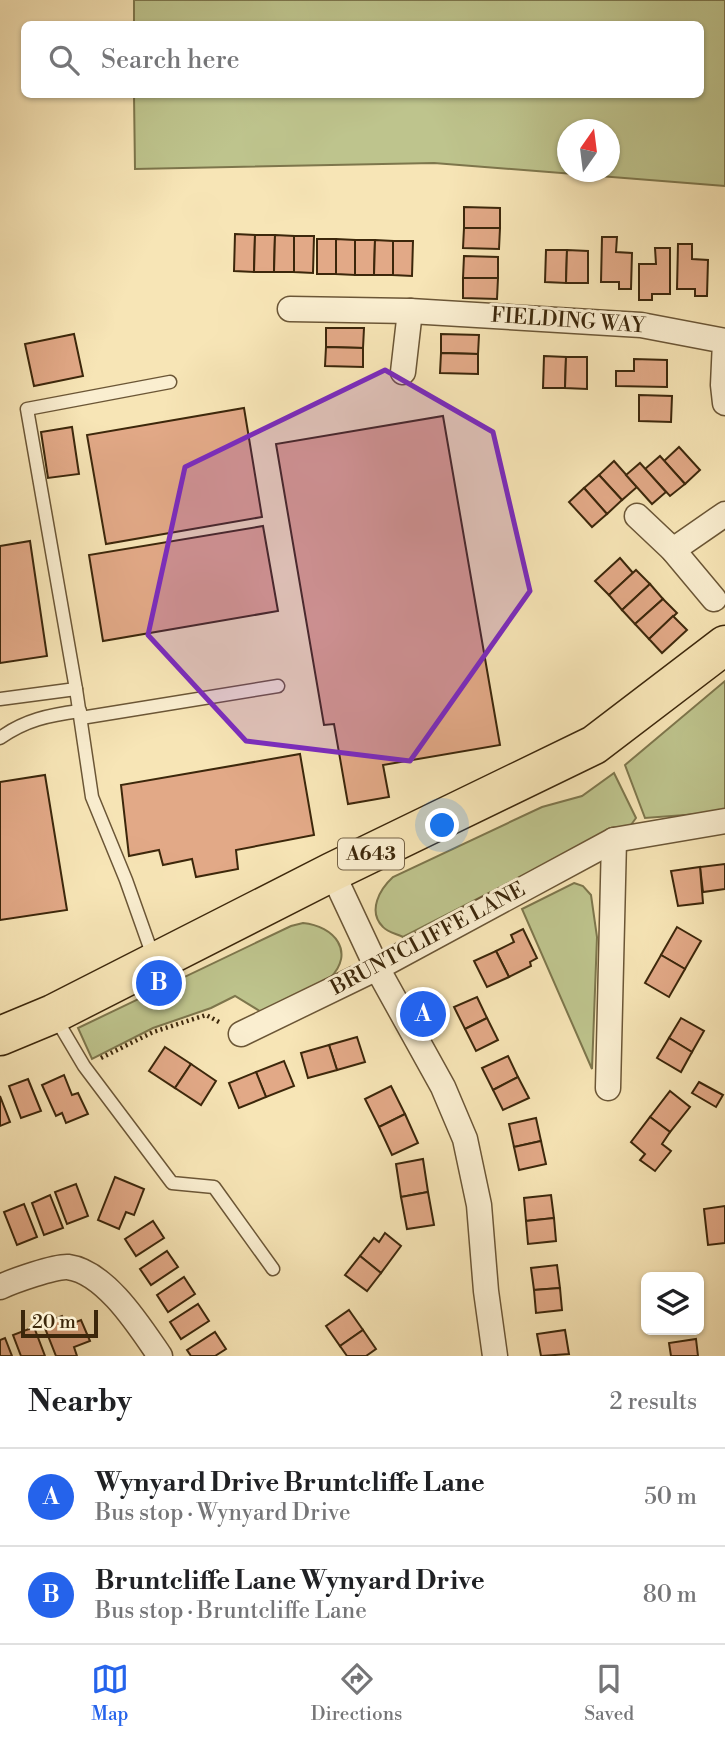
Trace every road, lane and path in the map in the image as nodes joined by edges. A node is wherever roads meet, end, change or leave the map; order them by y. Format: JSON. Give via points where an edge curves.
{"nodes":[{"id":1,"x":289,"y":309,"type":"dead end"},
{"id":2,"x":410,"y":311,"type":"junction"},
{"id":3,"x":725,"y":340,"type":"edge"},
{"id":4,"x":403,"y":372,"type":"dead end"},
{"id":5,"x":170,"y":382,"type":"dead end"},
{"id":6,"x":725,"y":403,"type":"edge"},
{"id":7,"x":725,"y":514,"type":"edge"},
{"id":8,"x":637,"y":516,"type":"dead end"},
{"id":9,"x":673,"y":550,"type":"junction"},
{"id":10,"x":714,"y":599,"type":"dead end"},
{"id":11,"x":725,"y":645,"type":"edge"},
{"id":12,"x":278,"y":686,"type":"dead end"},
{"id":13,"x":76,"y":689,"type":"junction"},
{"id":14,"x":0,"y":699,"type":"edge"},
{"id":15,"x":80,"y":715,"type":"junction"},
{"id":16,"x":0,"y":738,"type":"edge"},
{"id":17,"x":725,"y":821,"type":"edge"},
{"id":18,"x":614,"y":840,"type":"junction"},
{"id":19,"x":332,"y":872,"type":"junction"},
{"id":20,"x":155,"y":963,"type":"junction"},
{"id":21,"x":377,"y":968,"type":"junction"},
{"id":22,"x":53,"y":1014,"type":"junction"},
{"id":23,"x":241,"y":1034,"type":"joint"},
{"id":24,"x":0,"y":1036,"type":"edge"},
{"id":25,"x":84,"y":1066,"type":"junction"},
{"id":26,"x":608,"y":1088,"type":"dead end"},
{"id":27,"x":273,"y":1269,"type":"dead end"},
{"id":28,"x":0,"y":1287,"type":"edge"},
{"id":29,"x":160,"y":1356,"type":"edge"},
{"id":30,"x":495,"y":1356,"type":"edge"}],
"edges":[{"from":1,"to":2,"type":"street","name":"FIELDING WAY"},
{"from":2,"to":3,"type":"street","name":"FIELDING WAY","via":[[641,325]]},
{"from":2,"to":4,"type":"street"},
{"from":3,"to":6,"type":"street","name":"FIELDING WAY"},
{"from":5,"to":13,"type":"lane","via":[[27,409]]},
{"from":7,"to":9,"type":"street"},
{"from":8,"to":9,"type":"street"},
{"from":9,"to":10,"type":"street"},
{"from":11,"to":19,"type":"main road","number":"A643","via":[[594,745]]},
{"from":12,"to":15,"type":"lane"},
{"from":13,"to":14,"type":"lane"},
{"from":13,"to":15,"type":"lane"},
{"from":15,"to":16,"type":"lane","via":[[43,716]]},
{"from":15,"to":20,"type":"lane","via":[[92,797]]},
{"from":17,"to":18,"type":"street","name":"BRUNTCLIFFE LANE"},
{"from":18,"to":21,"type":"street","name":"BRUNTCLIFFE LANE"},
{"from":18,"to":26,"type":"street"},
{"from":19,"to":20,"type":"main road","number":"A643"},
{"from":19,"to":21,"type":"street"},
{"from":20,"to":22,"type":"main road","number":"A643"},
{"from":21,"to":23,"type":"street","name":"BRUNTCLIFFE LANE"},
{"from":21,"to":30,"type":"street","via":[[443,1087],[466,1139],[479,1205]]},
{"from":22,"to":24,"type":"main road","number":"A643"},
{"from":22,"to":25,"type":"lane"},
{"from":23,"to":25,"type":"path","via":[[206,1015],[153,1032]]},
{"from":25,"to":27,"type":"lane","via":[[172,1183],[214,1187]]},
{"from":28,"to":29,"type":"street","via":[[67,1267],[88,1275],[112,1292]]}]}
